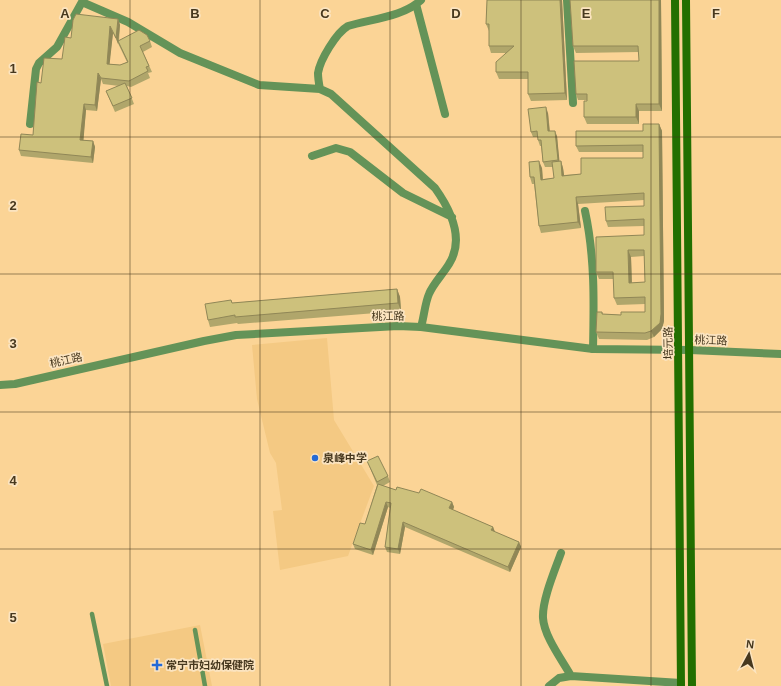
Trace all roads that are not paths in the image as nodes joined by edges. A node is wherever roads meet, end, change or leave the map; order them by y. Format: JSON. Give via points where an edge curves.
{"nodes":[{"id":1,"x":567,"y":0,"type":"edge"},
{"id":2,"x":675,"y":0,"type":"edge"},
{"id":3,"x":686,"y":0,"type":"edge"},
{"id":4,"x":418,"y":2,"type":"edge"},
{"id":5,"x":320,"y":89,"type":"junction"},
{"id":6,"x":573,"y":103,"type":"dead end"},
{"id":7,"x":445,"y":114,"type":"dead end"},
{"id":8,"x":30,"y":124,"type":"dead end"},
{"id":9,"x":312,"y":156,"type":"dead end"},
{"id":10,"x":585,"y":211,"type":"dead end"},
{"id":11,"x":452,"y":217,"type":"junction"},
{"id":12,"x":421,"y":327,"type":"junction"},
{"id":13,"x":593,"y":349,"type":"junction"},
{"id":14,"x":679,"y":350,"type":"junction"},
{"id":15,"x":690,"y":350,"type":"junction"},
{"id":16,"x":781,"y":354,"type":"edge"},
{"id":17,"x":0,"y":385,"type":"edge"},
{"id":18,"x":561,"y":553,"type":"dead end"},
{"id":19,"x":92,"y":614,"type":"dead end"},
{"id":20,"x":195,"y":630,"type":"dead end"},
{"id":21,"x":571,"y":676,"type":"junction"},
{"id":22,"x":681,"y":684,"type":"edge"},
{"id":23,"x":107,"y":686,"type":"edge"},
{"id":24,"x":205,"y":686,"type":"edge"},
{"id":25,"x":549,"y":686,"type":"edge"},
{"id":26,"x":692,"y":686,"type":"edge"}],
"edges":[{"from":1,"to":6,"type":"street"},
{"from":2,"to":14,"type":"main road","name":"培元路"},
{"from":3,"to":15,"type":"main road","name":"培元路"},
{"from":4,"to":5,"type":"street","via":[[393,14],[342,29],[327,52],[318,73]]},
{"from":4,"to":7,"type":"street"},
{"from":5,"to":8,"type":"street","via":[[259,85],[180,54],[128,22],[82,2],[57,47],[36,69]]},
{"from":5,"to":11,"type":"street","via":[[331,94],[435,188]]},
{"from":9,"to":11,"type":"street","via":[[336,148],[350,152],[403,193]]},
{"from":10,"to":13,"type":"street","via":[[591,242]]},
{"from":11,"to":12,"type":"street","via":[[455,252],[428,295]]},
{"from":12,"to":13,"type":"street","name":"桃江路"},
{"from":12,"to":17,"type":"street","name":"桃江路","via":[[236,335],[204,340],[15,384]]},
{"from":13,"to":14,"type":"street","name":"桃江路"},
{"from":14,"to":15,"type":"street","name":"桃江路"},
{"from":14,"to":22,"type":"main road","name":"培元路"},
{"from":15,"to":16,"type":"street","name":"桃江路"},
{"from":15,"to":26,"type":"main road","name":"培元路"},
{"from":18,"to":21,"type":"street","via":[[543,617],[546,631]]},
{"from":19,"to":23,"type":"lane"},
{"from":20,"to":24,"type":"lane"},
{"from":21,"to":22,"type":"street"},
{"from":21,"to":25,"type":"street","via":[[559,678]]}]}
